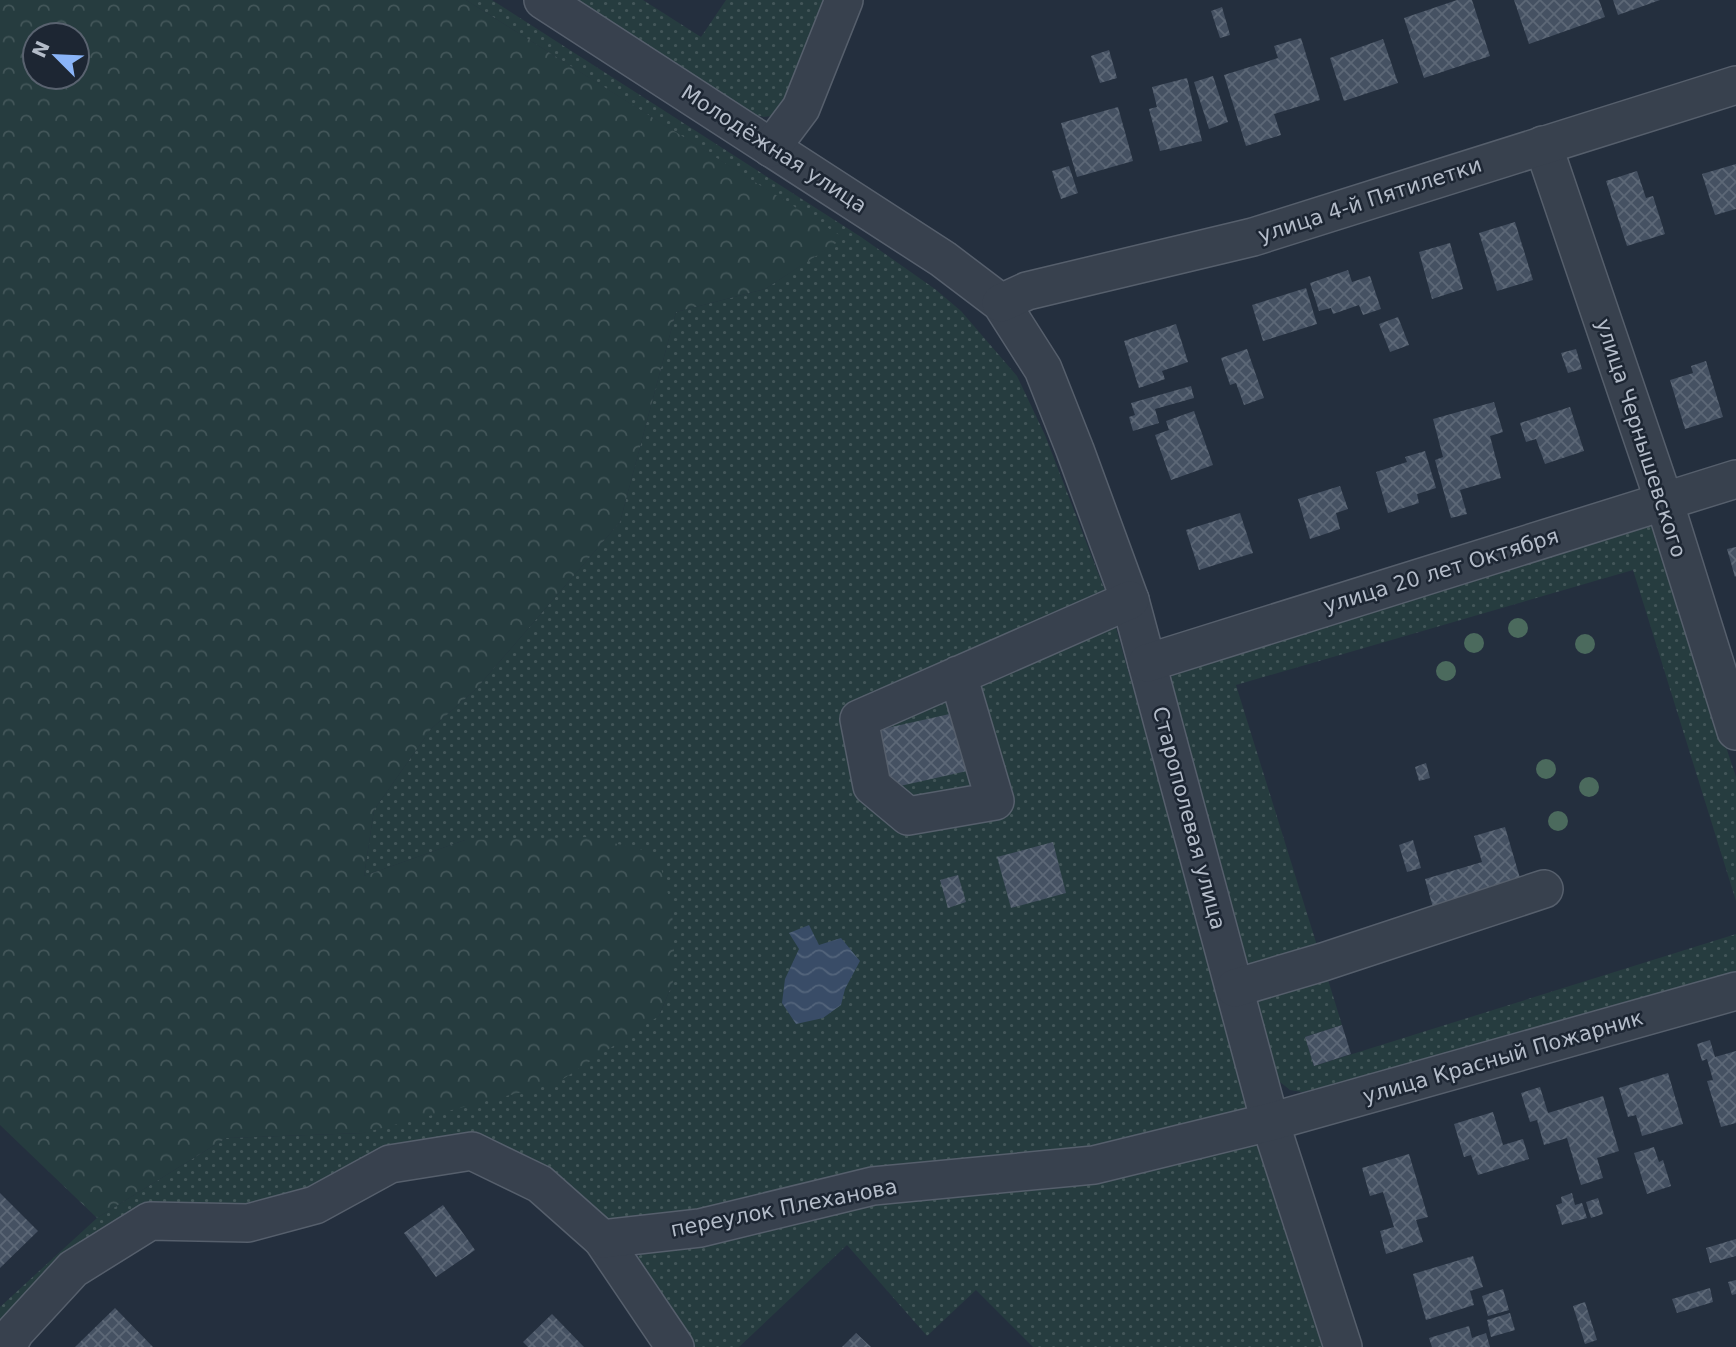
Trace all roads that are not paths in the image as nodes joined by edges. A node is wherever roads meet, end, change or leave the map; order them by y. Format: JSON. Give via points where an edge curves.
{"nodes":[{"id":1,"x":543,"y":0,"type":"edge"},
{"id":2,"x":844,"y":0,"type":"edge"},
{"id":3,"x":1736,"y":85,"type":"edge"},
{"id":4,"x":1542,"y":145,"type":"junction"},
{"id":5,"x":771,"y":148,"type":"junction"},
{"id":6,"x":1001,"y":303,"type":"junction"},
{"id":7,"x":1736,"y":479,"type":"edge"},
{"id":8,"x":1664,"y":501,"type":"junction"},
{"id":9,"x":1130,"y":600,"type":"junction"},
{"id":10,"x":1147,"y":663,"type":"junction"},
{"id":11,"x":958,"y":676,"type":"dead end"},
{"id":12,"x":1736,"y":731,"type":"edge"},
{"id":13,"x":1544,"y":889,"type":"dead end"},
{"id":14,"x":1235,"y":988,"type":"junction"},
{"id":15,"x":1736,"y":991,"type":"edge"},
{"id":16,"x":1270,"y":1122,"type":"junction"},
{"id":17,"x":602,"y":1239,"type":"junction"},
{"id":18,"x":7,"y":1347,"type":"edge"},
{"id":19,"x":675,"y":1347,"type":"edge"},
{"id":20,"x":1343,"y":1347,"type":"edge"}],
"edges":[{"from":1,"to":5,"type":"street","name":"Молодёжная улица"},
{"from":2,"to":5,"type":"street","via":[[801,108]]},
{"from":3,"to":4,"type":"street","name":"улица 4-й Пятилетки"},
{"from":4,"to":6,"type":"street","name":"улица 4-й Пятилетки","via":[[1253,237],[1027,291]]},
{"from":4,"to":8,"type":"street","name":"улица Чернышевского"},
{"from":5,"to":6,"type":"street","name":"Молодёжная улица","via":[[943,259]]},
{"from":6,"to":9,"type":"street","name":"Старополевая улица","via":[[1043,369]]},
{"from":7,"to":8,"type":"street","name":"улица 20 лет Октября"},
{"from":8,"to":10,"type":"street","name":"улица 20 лет Октября"},
{"from":8,"to":12,"type":"street","name":"улица Чернышевского"},
{"from":9,"to":10,"type":"street","name":"Старополевая улица"},
{"from":9,"to":11,"type":"street"},
{"from":10,"to":14,"type":"street","name":"Старополевая улица"},
{"from":13,"to":14,"type":"street"},
{"from":14,"to":16,"type":"street","name":"Старополевая улица"},
{"from":15,"to":16,"type":"street","name":"улица Красный Пожарник"},
{"from":16,"to":17,"type":"street","name":"переулок Плеханова","via":[[1094,1164],[873,1186],[700,1228]]},
{"from":16,"to":20,"type":"street","name":"Старополевая улица"},
{"from":17,"to":18,"type":"street","via":[[540,1184],[472,1151],[390,1164],[315,1205],[248,1223],[150,1221],[73,1269],[15,1332]]},
{"from":17,"to":19,"type":"street"}]}
